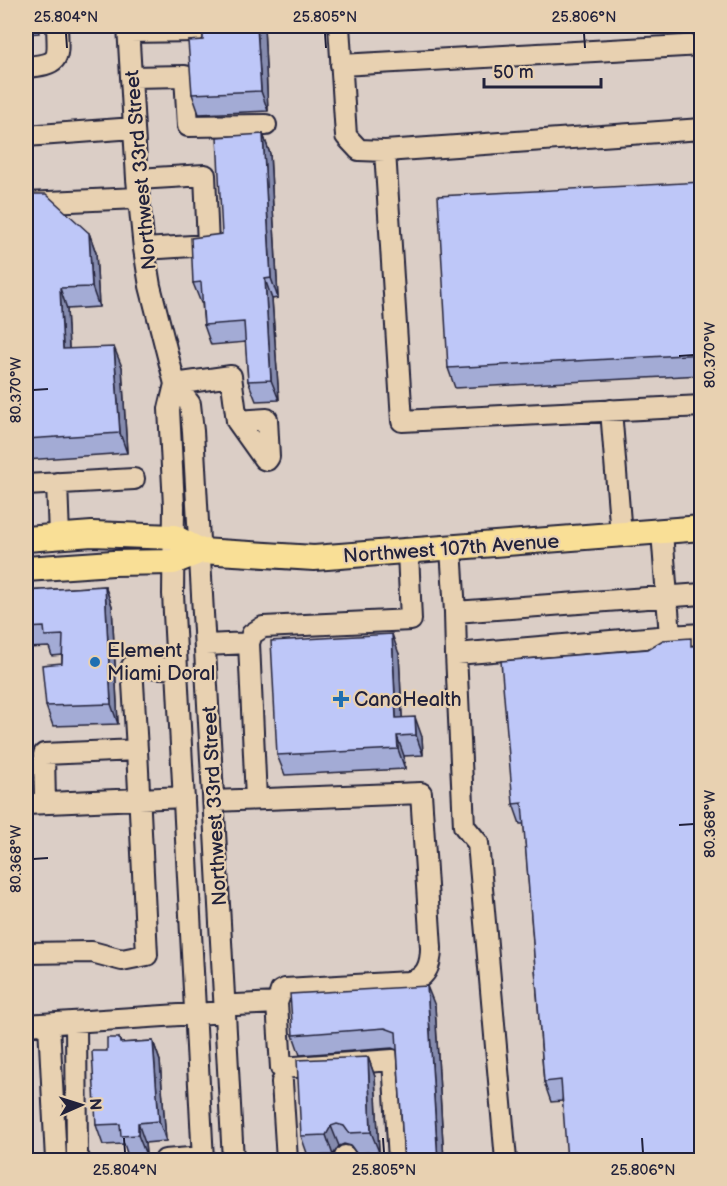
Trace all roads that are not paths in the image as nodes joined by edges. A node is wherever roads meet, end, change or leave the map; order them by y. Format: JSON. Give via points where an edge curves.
{"nodes":[{"id":1,"x":57,"y":26,"type":"edge"},
{"id":2,"x":339,"y":26,"type":"edge"},
{"id":3,"x":129,"y":29,"type":"edge"},
{"id":4,"x":196,"y":31,"type":"dead end"},
{"id":5,"x":702,"y":45,"type":"edge"},
{"id":6,"x":341,"y":65,"type":"junction"},
{"id":7,"x":26,"y":67,"type":"edge"},
{"id":8,"x":131,"y":77,"type":"junction"},
{"id":9,"x":266,"y":125,"type":"dead end"},
{"id":10,"x":134,"y":128,"type":"junction"},
{"id":11,"x":702,"y":129,"type":"edge"},
{"id":12,"x":26,"y":136,"type":"edge"},
{"id":13,"x":386,"y":151,"type":"junction"},
{"id":14,"x":138,"y":188,"type":"junction"},
{"id":15,"x":26,"y":202,"type":"edge"},
{"id":16,"x":144,"y":249,"type":"junction"},
{"id":17,"x":176,"y":384,"type":"junction"},
{"id":18,"x":702,"y":406,"type":"edge"},
{"id":19,"x":611,"y":410,"type":"junction"},
{"id":20,"x":237,"y":421,"type":"dead end"},
{"id":21,"x":134,"y":479,"type":"dead end"},
{"id":22,"x":57,"y":483,"type":"junction"},
{"id":23,"x":26,"y":484,"type":"edge"},
{"id":24,"x":702,"y":528,"type":"edge"},
{"id":25,"x":662,"y":532,"type":"junction"},
{"id":26,"x":621,"y":535,"type":"junction"},
{"id":27,"x":59,"y":536,"type":"junction"},
{"id":28,"x":174,"y":537,"type":"junction"},
{"id":29,"x":26,"y":539,"type":"edge"},
{"id":30,"x":451,"y":548,"type":"junction"},
{"id":31,"x":201,"y":551,"type":"junction"},
{"id":32,"x":408,"y":552,"type":"junction"},
{"id":33,"x":173,"y":562,"type":"junction"},
{"id":34,"x":26,"y":569,"type":"edge"},
{"id":35,"x":702,"y":594,"type":"edge"},
{"id":36,"x":667,"y":597,"type":"junction"},
{"id":37,"x":455,"y":612,"type":"junction"},
{"id":38,"x":702,"y":634,"type":"edge"},
{"id":39,"x":670,"y":636,"type":"junction"},
{"id":40,"x":249,"y":643,"type":"junction"},
{"id":41,"x":206,"y":645,"type":"junction"},
{"id":42,"x":456,"y":654,"type":"junction"},
{"id":43,"x":177,"y":669,"type":"junction"},
{"id":44,"x":137,"y":750,"type":"junction"},
{"id":45,"x":184,"y":797,"type":"junction"},
{"id":46,"x":256,"y":799,"type":"junction"},
{"id":47,"x":139,"y":800,"type":"junction"},
{"id":48,"x":214,"y":801,"type":"junction"},
{"id":49,"x":45,"y":803,"type":"junction"},
{"id":50,"x":26,"y":804,"type":"edge"},
{"id":51,"x":26,"y":953,"type":"edge"},
{"id":52,"x":277,"y":1003,"type":"junction"},
{"id":53,"x":225,"y":1008,"type":"junction"},
{"id":54,"x":195,"y":1014,"type":"junction"},
{"id":55,"x":76,"y":1022,"type":"junction"},
{"id":56,"x":49,"y":1024,"type":"junction"},
{"id":57,"x":26,"y":1025,"type":"edge"},
{"id":58,"x":282,"y":1082,"type":"dead end"},
{"id":59,"x":203,"y":1159,"type":"edge"},
{"id":60,"x":56,"y":1161,"type":"edge"},
{"id":61,"x":80,"y":1161,"type":"edge"},
{"id":62,"x":165,"y":1161,"type":"edge"},
{"id":63,"x":233,"y":1161,"type":"edge"},
{"id":64,"x":287,"y":1161,"type":"edge"},
{"id":65,"x":399,"y":1161,"type":"edge"},
{"id":66,"x":506,"y":1161,"type":"edge"}],
"edges":[{"from":1,"to":7,"type":"street","via":[[58,53],[54,62]]},
{"from":2,"to":6,"type":"street"},
{"from":3,"to":4,"type":"street"},
{"from":3,"to":8,"type":"street","name":"Northwest 33rd Street"},
{"from":5,"to":6,"type":"street"},
{"from":6,"to":13,"type":"street","via":[[346,136],[359,150]]},
{"from":8,"to":9,"type":"street","via":[[185,76],[188,126]]},
{"from":8,"to":10,"type":"street","name":"Northwest 33rd Street"},
{"from":10,"to":12,"type":"street"},
{"from":10,"to":14,"type":"street","name":"Northwest 33rd Street"},
{"from":11,"to":13,"type":"street"},
{"from":13,"to":19,"type":"street","via":[[402,421]]},
{"from":14,"to":15,"type":"street"},
{"from":14,"to":16,"type":"street","name":"Northwest 33rd Street"},
{"from":14,"to":16,"type":"street","via":[[205,175],[208,245]]},
{"from":16,"to":17,"type":"street","name":"Northwest 33rd Street"},
{"from":17,"to":20,"type":"street","via":[[231,376]]},
{"from":17,"to":28,"type":"street","name":"Northwest 33rd Street","via":[[168,409]]},
{"from":17,"to":31,"type":"street","name":"Northwest 33rd Street","via":[[190,404]]},
{"from":18,"to":19,"type":"street"},
{"from":19,"to":26,"type":"street"},
{"from":21,"to":22,"type":"street"},
{"from":22,"to":23,"type":"street"},
{"from":22,"to":27,"type":"street"},
{"from":24,"to":25,"type":"main road","name":"Northwest 107th Avenue"},
{"from":25,"to":26,"type":"main road","name":"Northwest 107th Avenue"},
{"from":25,"to":36,"type":"street"},
{"from":26,"to":30,"type":"main road","name":"Northwest 107th Avenue"},
{"from":27,"to":28,"type":"main road","name":"Northwest 107th Avenue"},
{"from":27,"to":29,"type":"main road","name":"Northwest 107th Avenue"},
{"from":28,"to":31,"type":"main road","name":"Northwest 107th Avenue"},
{"from":28,"to":33,"type":"street","name":"Northwest 33rd Street"},
{"from":30,"to":32,"type":"main road","name":"Northwest 107th Avenue"},
{"from":30,"to":37,"type":"street"},
{"from":31,"to":32,"type":"main road","name":"Northwest 107th Avenue","via":[[314,558]]},
{"from":31,"to":33,"type":"main road","name":"Northwest 107th Avenue"},
{"from":31,"to":41,"type":"street","name":"Northwest 33rd Street"},
{"from":32,"to":40,"type":"street","via":[[411,620],[263,627],[252,634]]},
{"from":33,"to":34,"type":"main road","name":"Northwest 107th Avenue"},
{"from":33,"to":43,"type":"street","name":"Northwest 33rd Street"},
{"from":35,"to":36,"type":"street"},
{"from":36,"to":37,"type":"street"},
{"from":36,"to":39,"type":"street"},
{"from":37,"to":42,"type":"street"},
{"from":38,"to":39,"type":"street"},
{"from":39,"to":42,"type":"street"},
{"from":40,"to":41,"type":"street"},
{"from":40,"to":46,"type":"street"},
{"from":41,"to":48,"type":"street","name":"Northwest 33rd Street"},
{"from":42,"to":66,"type":"street","via":[[464,826],[477,843]]},
{"from":43,"to":44,"type":"street","via":[[132,666]]},
{"from":43,"to":45,"type":"street","name":"Northwest 33rd Street"},
{"from":44,"to":47,"type":"street"},
{"from":44,"to":49,"type":"street","via":[[44,754]]},
{"from":45,"to":47,"type":"street"},
{"from":45,"to":54,"type":"street","name":"Northwest 33rd Street"},
{"from":46,"to":48,"type":"street"},
{"from":46,"to":52,"type":"street","via":[[421,793],[431,956],[424,974],[408,982],[293,987],[281,991]]},
{"from":47,"to":49,"type":"street"},
{"from":47,"to":51,"type":"street","via":[[147,955],[122,960],[92,952]]},
{"from":48,"to":53,"type":"street","name":"Northwest 33rd Street"},
{"from":49,"to":50,"type":"street"},
{"from":52,"to":53,"type":"street"},
{"from":52,"to":65,"type":"street","via":[[281,1068],[393,1060]]},
{"from":53,"to":54,"type":"street"},
{"from":53,"to":63,"type":"street","name":"Northwest 33rd Street"},
{"from":54,"to":55,"type":"street"},
{"from":54,"to":59,"type":"street","name":"Northwest 33rd Street"},
{"from":55,"to":56,"type":"street"},
{"from":55,"to":61,"type":"street"},
{"from":56,"to":57,"type":"street"},
{"from":56,"to":60,"type":"street"},
{"from":58,"to":64,"type":"street"},
{"from":59,"to":62,"type":"street"}]}
